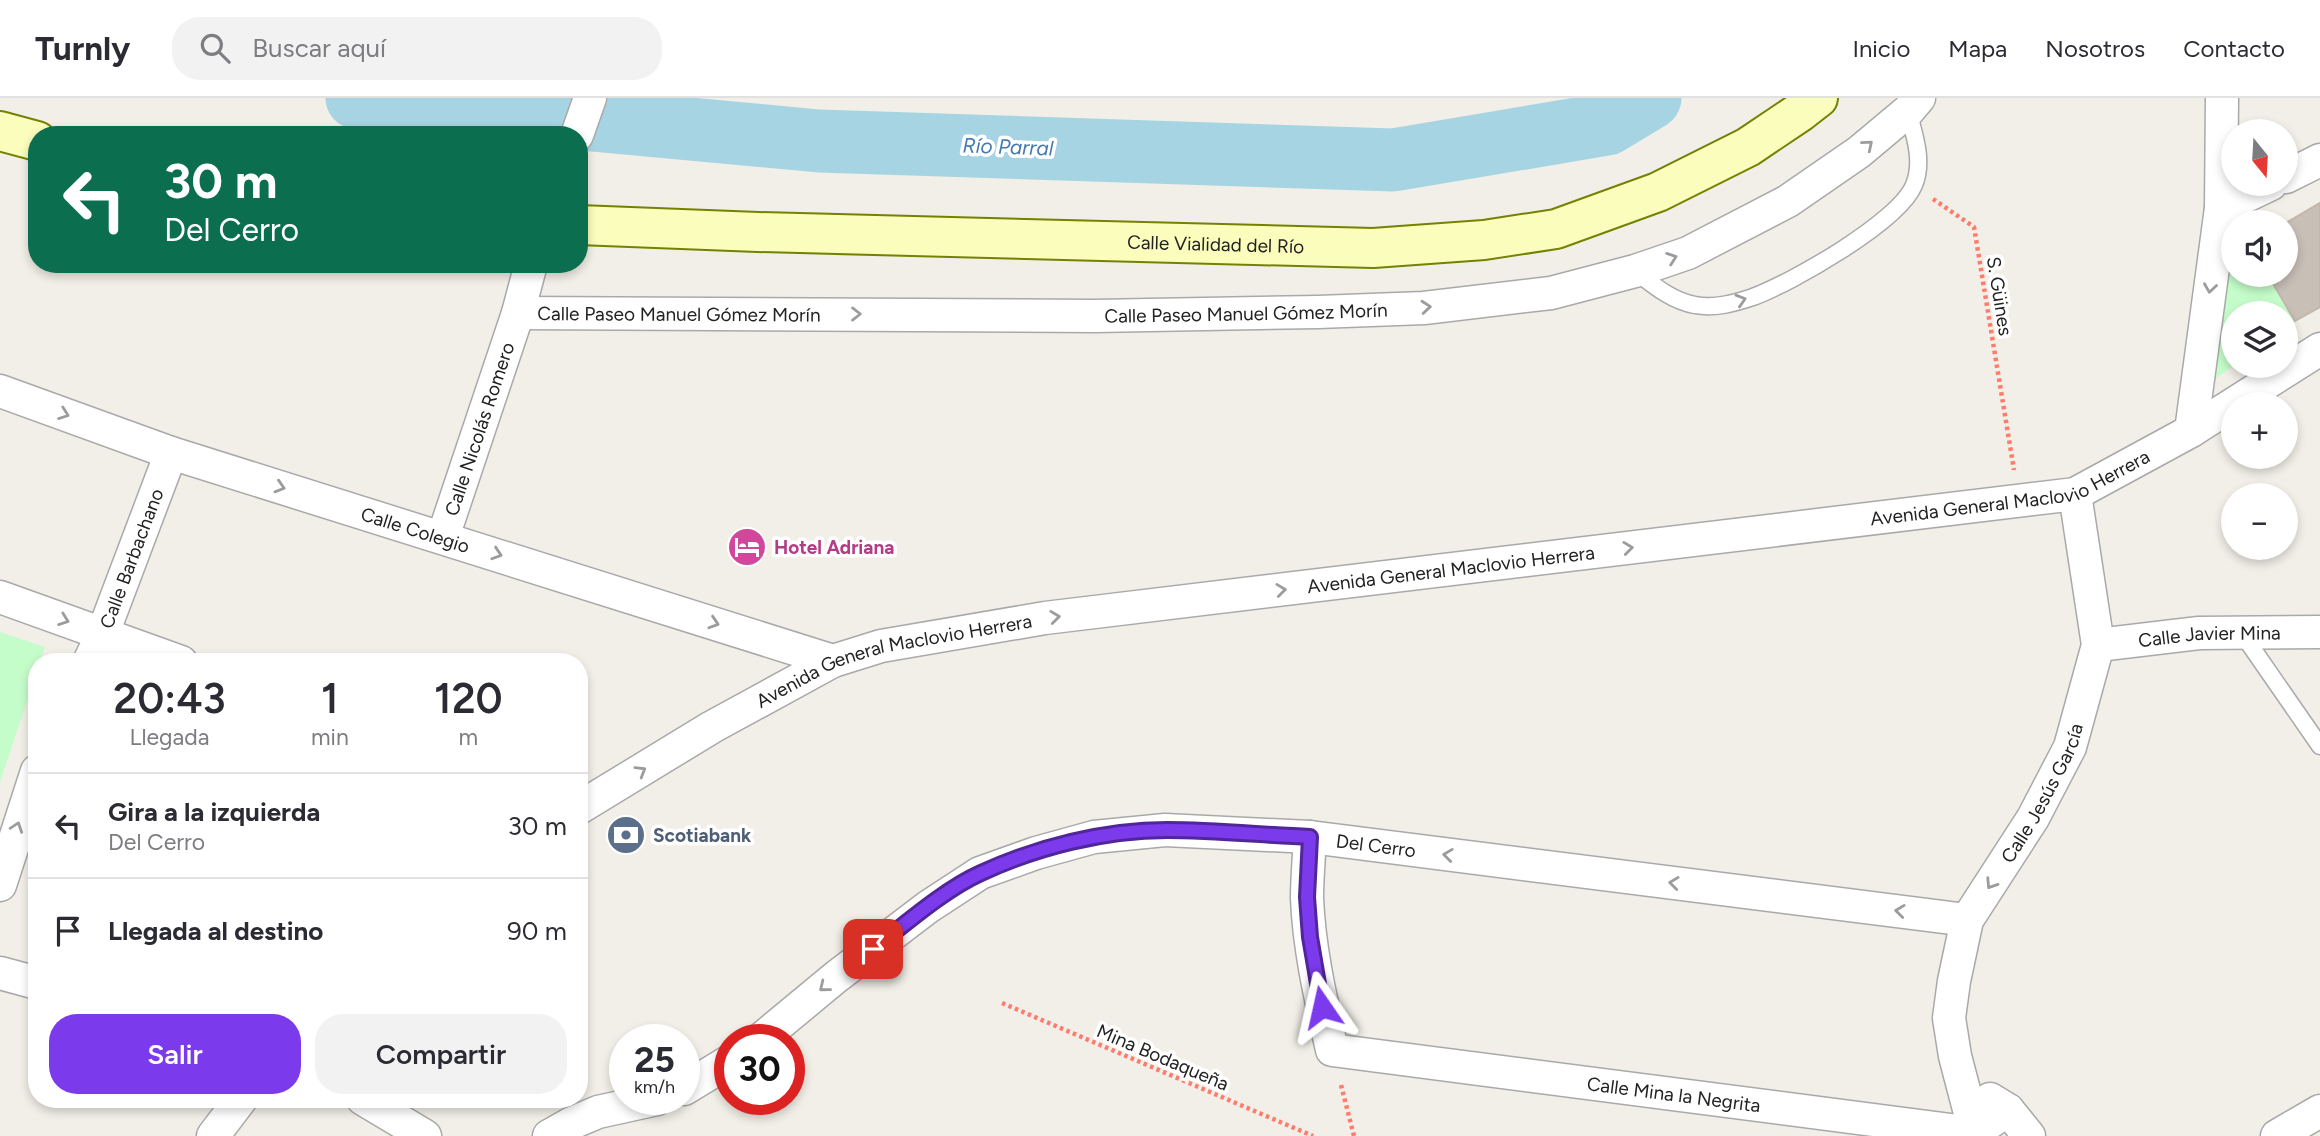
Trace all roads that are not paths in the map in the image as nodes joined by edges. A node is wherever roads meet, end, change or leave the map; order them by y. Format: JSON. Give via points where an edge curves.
{"nodes":[{"id":1,"x":590,"y":98,"type":"edge"},
{"id":2,"x":1818,"y":98,"type":"edge"},
{"id":3,"x":2222,"y":98,"type":"edge"},
{"id":4,"x":1913,"y":104,"type":"edge"},
{"id":5,"x":580,"y":126,"type":"edge"},
{"id":6,"x":0,"y":131,"type":"edge"},
{"id":7,"x":28,"y":139,"type":"edge"},
{"id":8,"x":2320,"y":160,"type":"edge"},
{"id":9,"x":2298,"y":171,"type":"edge"},
{"id":10,"x":2246,"y":196,"type":"edge"},
{"id":11,"x":2221,"y":208,"type":"junction"},
{"id":12,"x":588,"y":225,"type":"edge"},
{"id":13,"x":1635,"y":271,"type":"junction"},
{"id":14,"x":528,"y":273,"type":"edge"},
{"id":15,"x":518,"y":313,"type":"junction"},
{"id":16,"x":2320,"y":349,"type":"edge"},
{"id":17,"x":0,"y":391,"type":"edge"},
{"id":18,"x":2191,"y":431,"type":"junction"},
{"id":19,"x":171,"y":453,"type":"junction"},
{"id":20,"x":2075,"y":494,"type":"junction"},
{"id":21,"x":443,"y":537,"type":"junction"},
{"id":22,"x":0,"y":597,"type":"edge"},
{"id":23,"x":2241,"y":632,"type":"junction"},
{"id":24,"x":2320,"y":632,"type":"edge"},
{"id":25,"x":103,"y":633,"type":"junction"},
{"id":26,"x":2098,"y":645,"type":"junction"},
{"id":27,"x":93,"y":653,"type":"edge"},
{"id":28,"x":157,"y":653,"type":"edge"},
{"id":29,"x":833,"y":661,"type":"junction"},
{"id":30,"x":2320,"y":746,"type":"edge"},
{"id":31,"x":28,"y":798,"type":"edge"},
{"id":32,"x":588,"y":802,"type":"edge"},
{"id":33,"x":1310,"y":837,"type":"junction"},
{"id":34,"x":0,"y":884,"type":"edge"},
{"id":35,"x":1967,"y":920,"type":"junction"},
{"id":36,"x":0,"y":973,"type":"edge"},
{"id":37,"x":28,"y":981,"type":"edge"},
{"id":38,"x":779,"y":1024,"type":"edge"},
{"id":39,"x":1962,"y":1082,"type":"junction"},
{"id":40,"x":234,"y":1108,"type":"edge"},
{"id":41,"x":378,"y":1108,"type":"edge"},
{"id":42,"x":609,"y":1110,"type":"edge"},
{"id":43,"x":2008,"y":1110,"type":"junction"},
{"id":44,"x":2320,"y":1111,"type":"edge"},
{"id":45,"x":1975,"y":1135,"type":"edge"},
{"id":46,"x":213,"y":1136,"type":"edge"},
{"id":47,"x":425,"y":1136,"type":"edge"},
{"id":48,"x":550,"y":1136,"type":"edge"},
{"id":49,"x":2029,"y":1136,"type":"edge"},
{"id":50,"x":2277,"y":1136,"type":"edge"}],
"edges":[{"from":1,"to":5,"type":"street"},
{"from":2,"to":12,"type":"main road","name":"Calle Vialidad del Río","via":[[1748,147],[1658,192],[1556,229],[1485,240],[1373,248]]},
{"from":3,"to":11,"type":"street"},
{"from":13,"to":4,"type":"street","name":"Calle Paseo Manuel Gómez Morín","one_way":true,"via":[[1688,253],[1788,201],[1859,152]]},
{"from":13,"to":4,"type":"lane","one_way":true,"via":[[1663,293],[1695,305],[1725,305],[1803,272],[1873,230],[1914,185],[1918,152]]},
{"from":6,"to":7,"type":"main road"},
{"from":8,"to":9,"type":"street"},
{"from":10,"to":11,"type":"street"},
{"from":11,"to":18,"type":"street","one_way":true},
{"from":15,"to":13,"type":"street","name":"Calle Paseo Manuel Gómez Morín","one_way":true,"via":[[1318,313],[1424,308],[1551,293]]},
{"from":14,"to":15,"type":"street","name":"Calle Nicolás Romero"},
{"from":15,"to":21,"type":"street","name":"Calle Nicolás Romero"},
{"from":16,"to":18,"type":"street","name":"Avenida General Maclovio Herrera"},
{"from":17,"to":19,"type":"street","name":"Calle Colegio","one_way":true},
{"from":18,"to":20,"type":"street","name":"Avenida General Maclovio Herrera"},
{"from":19,"to":21,"type":"street","name":"Calle Colegio","one_way":true},
{"from":19,"to":25,"type":"street","name":"Calle Barbachano"},
{"from":20,"to":26,"type":"street","name":"Calle Jesús García"},
{"from":29,"to":20,"type":"street","name":"Avenida General Maclovio Herrera","one_way":true,"via":[[892,644],[1045,618]]},
{"from":21,"to":29,"type":"street","name":"Calle Colegio","one_way":true},
{"from":22,"to":25,"type":"street","one_way":true},
{"from":23,"to":24,"type":"street","name":"Calle Javier Mina"},
{"from":23,"to":26,"type":"street","name":"Calle Javier Mina"},
{"from":23,"to":30,"type":"lane"},
{"from":25,"to":27,"type":"street","name":"Calle Barbachano"},
{"from":25,"to":28,"type":"street"},
{"from":26,"to":35,"type":"street","name":"Calle Jesús García","one_way":true,"via":[[2070,747],[2033,818]]},
{"from":32,"to":29,"type":"street","name":"Avenida General Maclovio Herrera","one_way":true},
{"from":34,"to":31,"type":"street","one_way":true},
{"from":35,"to":33,"type":"street","name":"Del Cerro","one_way":true},
{"from":33,"to":38,"type":"street","name":"Del Cerro","one_way":true,"via":[[1165,830],[1094,837],[1025,857],[980,873],[928,907]]},
{"from":33,"to":45,"type":"street","name":"Calle Mina la Negrita","via":[[1310,937],[1332,1050]]},
{"from":35,"to":39,"type":"street","name":"Calle Jesús García","via":[[1949,1018]]},
{"from":36,"to":37,"type":"street"},
{"from":39,"to":43,"type":"street"},
{"from":39,"to":45,"type":"street","name":"Calle Jesús García"},
{"from":40,"to":46,"type":"street"},
{"from":41,"to":47,"type":"street"},
{"from":42,"to":48,"type":"street"},
{"from":43,"to":45,"type":"street"},
{"from":43,"to":49,"type":"street"},
{"from":44,"to":50,"type":"street"}]}
